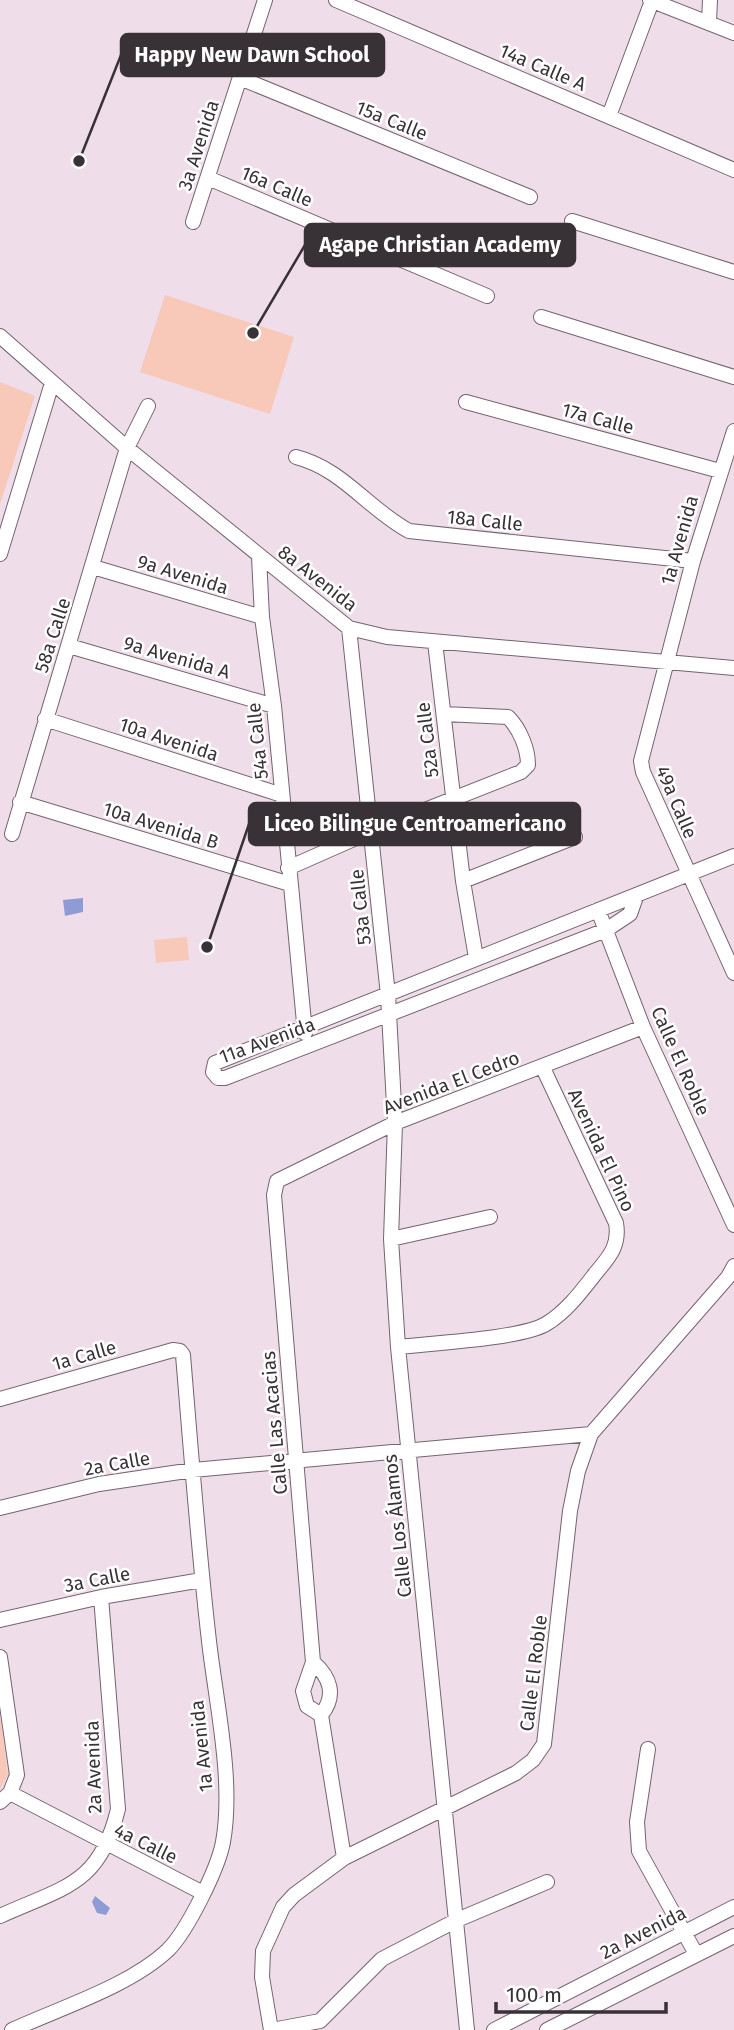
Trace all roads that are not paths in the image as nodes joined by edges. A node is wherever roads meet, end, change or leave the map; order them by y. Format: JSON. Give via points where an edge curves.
{"nodes":[{"id":1,"x":265,"y":0,"type":"edge"},
{"id":2,"x":336,"y":0,"type":"edge"},
{"id":3,"x":651,"y":0,"type":"edge"},
{"id":4,"x":710,"y":0,"type":"edge"},
{"id":5,"x":709,"y":22,"type":"junction"},
{"id":6,"x":734,"y":33,"type":"edge"},
{"id":7,"x":240,"y":78,"type":"junction"},
{"id":8,"x":609,"y":116,"type":"junction"},
{"id":9,"x":734,"y":170,"type":"edge"},
{"id":10,"x":208,"y":178,"type":"junction"},
{"id":11,"x":530,"y":198,"type":"dead end"},
{"id":12,"x":572,"y":221,"type":"dead end"},
{"id":13,"x":193,"y":222,"type":"dead end"},
{"id":14,"x":734,"y":272,"type":"edge"},
{"id":15,"x":487,"y":296,"type":"dead end"},
{"id":16,"x":541,"y":317,"type":"dead end"},
{"id":17,"x":0,"y":336,"type":"edge"},
{"id":18,"x":734,"y":377,"type":"edge"},
{"id":19,"x":52,"y":383,"type":"junction"},
{"id":20,"x":466,"y":402,"type":"dead end"},
{"id":21,"x":148,"y":406,"type":"dead end"},
{"id":22,"x":734,"y":431,"type":"edge"},
{"id":23,"x":127,"y":448,"type":"junction"},
{"id":24,"x":296,"y":457,"type":"dead end"},
{"id":25,"x":720,"y":471,"type":"junction"},
{"id":26,"x":0,"y":554,"type":"edge"},
{"id":27,"x":259,"y":557,"type":"junction"},
{"id":28,"x":693,"y":561,"type":"junction"},
{"id":29,"x":93,"y":568,"type":"junction"},
{"id":30,"x":262,"y":617,"type":"junction"},
{"id":31,"x":349,"y":628,"type":"junction"},
{"id":32,"x":435,"y":642,"type":"junction"},
{"id":33,"x":69,"y":646,"type":"junction"},
{"id":34,"x":665,"y":662,"type":"junction"},
{"id":35,"x":734,"y":668,"type":"edge"},
{"id":36,"x":274,"y":706,"type":"junction"},
{"id":37,"x":444,"y":714,"type":"junction"},
{"id":38,"x":45,"y":719,"type":"junction"},
{"id":39,"x":282,"y":795,"type":"junction"},
{"id":40,"x":454,"y":799,"type":"junction"},
{"id":41,"x":20,"y":802,"type":"junction"},
{"id":42,"x":372,"y":831,"type":"junction"},
{"id":43,"x":12,"y":834,"type":"dead end"},
{"id":44,"x":575,"y":836,"type":"dead end"},
{"id":45,"x":734,"y":856,"type":"edge"},
{"id":46,"x":288,"y":868,"type":"junction"},
{"id":47,"x":688,"y":875,"type":"junction"},
{"id":48,"x":463,"y":881,"type":"junction"},
{"id":49,"x":290,"y":884,"type":"junction"},
{"id":50,"x":635,"y":897,"type":"junction"},
{"id":51,"x":598,"y":910,"type":"junction"},
{"id":52,"x":606,"y":930,"type":"junction"},
{"id":53,"x":476,"y":958,"type":"junction"},
{"id":54,"x":734,"y":973,"type":"edge"},
{"id":55,"x":388,"y":995,"type":"junction"},
{"id":56,"x":389,"y":1016,"type":"junction"},
{"id":57,"x":304,"y":1027,"type":"junction"},
{"id":58,"x":643,"y":1027,"type":"junction"},
{"id":59,"x":305,"y":1047,"type":"junction"},
{"id":60,"x":543,"y":1068,"type":"junction"},
{"id":61,"x":395,"y":1124,"type":"junction"},
{"id":62,"x":277,"y":1181,"type":"joint"},
{"id":63,"x":490,"y":1217,"type":"dead end"},
{"id":64,"x":734,"y":1225,"type":"edge"},
{"id":65,"x":391,"y":1239,"type":"junction"},
{"id":66,"x":734,"y":1266,"type":"edge"},
{"id":67,"x":398,"y":1347,"type":"junction"},
{"id":68,"x":180,"y":1351,"type":"joint"},
{"id":69,"x":0,"y":1399,"type":"edge"},
{"id":70,"x":592,"y":1434,"type":"junction"},
{"id":71,"x":408,"y":1451,"type":"junction"},
{"id":72,"x":297,"y":1462,"type":"junction"},
{"id":73,"x":193,"y":1470,"type":"junction"},
{"id":74,"x":0,"y":1508,"type":"edge"},
{"id":75,"x":202,"y":1580,"type":"junction"},
{"id":76,"x":101,"y":1597,"type":"junction"},
{"id":77,"x":0,"y":1620,"type":"edge"},
{"id":78,"x":0,"y":1657,"type":"edge"},
{"id":79,"x":313,"y":1662,"type":"junction"},
{"id":80,"x":321,"y":1715,"type":"junction"},
{"id":81,"x":648,"y":1749,"type":"dead end"},
{"id":82,"x":5,"y":1798,"type":"edge"},
{"id":83,"x":446,"y":1808,"type":"junction"},
{"id":84,"x":106,"y":1846,"type":"junction"},
{"id":85,"x":344,"y":1858,"type":"junction"},
{"id":86,"x":547,"y":1882,"type":"dead end"},
{"id":87,"x":203,"y":1893,"type":"junction"},
{"id":88,"x":734,"y":1907,"type":"edge"},
{"id":89,"x":0,"y":1916,"type":"edge"},
{"id":90,"x":457,"y":1920,"type":"junction"},
{"id":91,"x":684,"y":1934,"type":"junction"},
{"id":92,"x":734,"y":1936,"type":"edge"},
{"id":93,"x":696,"y":1954,"type":"junction"},
{"id":94,"x":614,"y":1968,"type":"junction"},
{"id":95,"x":624,"y":1990,"type":"junction"},
{"id":96,"x":552,"y":2029,"type":"edge"},
{"id":97,"x":12,"y":2030,"type":"edge"},
{"id":98,"x":272,"y":2030,"type":"edge"},
{"id":99,"x":467,"y":2030,"type":"edge"},
{"id":100,"x":494,"y":2030,"type":"edge"}],
"edges":[{"from":1,"to":7,"type":"street","name":"3a Avenida"},
{"from":2,"to":8,"type":"street","name":"14a Calle A"},
{"from":3,"to":5,"type":"street"},
{"from":3,"to":8,"type":"street"},
{"from":4,"to":5,"type":"street"},
{"from":5,"to":6,"type":"street"},
{"from":7,"to":10,"type":"street","name":"3a Avenida"},
{"from":7,"to":11,"type":"street","name":"15a Calle"},
{"from":8,"to":9,"type":"street","name":"14a Calle A"},
{"from":10,"to":13,"type":"street","name":"3a Avenida"},
{"from":10,"to":15,"type":"street","name":"16a Calle"},
{"from":12,"to":14,"type":"street"},
{"from":16,"to":18,"type":"street"},
{"from":17,"to":19,"type":"street","name":"8a Avenida"},
{"from":19,"to":23,"type":"street","name":"8a Avenida"},
{"from":19,"to":26,"type":"street"},
{"from":20,"to":25,"type":"street","name":"17a Calle"},
{"from":21,"to":23,"type":"street","name":"58a Calle"},
{"from":22,"to":25,"type":"street","name":"1a Avenida"},
{"from":23,"to":27,"type":"street","name":"8a Avenida"},
{"from":23,"to":29,"type":"street","name":"58a Calle"},
{"from":24,"to":28,"type":"street","name":"18a Calle","via":[[314,461],[342,477],[409,531]]},
{"from":25,"to":28,"type":"street","name":"1a Avenida"},
{"from":27,"to":30,"type":"street","name":"54a Calle"},
{"from":27,"to":31,"type":"street","name":"8a Avenida"},
{"from":28,"to":34,"type":"street","name":"1a Avenida"},
{"from":29,"to":30,"type":"street","name":"9a Avenida"},
{"from":29,"to":33,"type":"street","name":"58a Calle"},
{"from":30,"to":36,"type":"street","name":"54a Calle"},
{"from":31,"to":32,"type":"street","name":"8a Avenida"},
{"from":31,"to":42,"type":"street","name":"53a Calle"},
{"from":32,"to":34,"type":"street","name":"8a Avenida"},
{"from":32,"to":37,"type":"street","name":"52a Calle"},
{"from":33,"to":36,"type":"street","name":"9a Avenida A"},
{"from":33,"to":38,"type":"street","name":"58a Calle"},
{"from":34,"to":35,"type":"street","name":"8a Avenida"},
{"from":34,"to":47,"type":"street","name":"49a Calle","via":[[641,767]]},
{"from":36,"to":39,"type":"street","name":"54a Calle"},
{"from":37,"to":40,"type":"street","name":"52a Calle"},
{"from":37,"to":40,"type":"street","via":[[508,718],[528,754],[528,765],[521,772]]},
{"from":38,"to":39,"type":"street","name":"10a Avenida"},
{"from":38,"to":41,"type":"street","name":"58a Calle"},
{"from":39,"to":46,"type":"street","name":"54a Calle"},
{"from":40,"to":42,"type":"street"},
{"from":40,"to":48,"type":"street","name":"52a Calle"},
{"from":41,"to":43,"type":"street","name":"58a Calle"},
{"from":41,"to":49,"type":"street","name":"10a Avenida B"},
{"from":42,"to":46,"type":"street"},
{"from":42,"to":55,"type":"street","name":"53a Calle"},
{"from":44,"to":48,"type":"street"},
{"from":45,"to":47,"type":"street","name":"11a Avenida"},
{"from":46,"to":49,"type":"street","name":"54a Calle"},
{"from":47,"to":50,"type":"street","name":"11a Avenida"},
{"from":47,"to":54,"type":"street","name":"49a Calle"},
{"from":48,"to":53,"type":"street","name":"52a Calle"},
{"from":49,"to":57,"type":"street","name":"54a Calle"},
{"from":50,"to":51,"type":"street","name":"11a Avenida"},
{"from":50,"to":52,"type":"street","name":"11a Avenida","via":[[630,914]]},
{"from":51,"to":52,"type":"street","name":"Calle El Roble"},
{"from":51,"to":53,"type":"street","name":"11a Avenida"},
{"from":52,"to":56,"type":"street","name":"11a Avenida"},
{"from":52,"to":58,"type":"street","name":"Calle El Roble"},
{"from":53,"to":55,"type":"street","name":"11a Avenida"},
{"from":55,"to":56,"type":"street","name":"53a Calle"},
{"from":55,"to":57,"type":"street","name":"11a Avenida"},
{"from":56,"to":59,"type":"street","name":"11a Avenida"},
{"from":56,"to":61,"type":"street","name":"Calle Los Álamos"},
{"from":57,"to":59,"type":"street","name":"54a Calle"},
{"from":57,"to":59,"type":"street","name":"11a Avenida","via":[[215,1063],[213,1072],[225,1078]]},
{"from":58,"to":60,"type":"street","name":"Avenida El Cedro"},
{"from":58,"to":64,"type":"street","name":"Calle El Roble"},
{"from":60,"to":61,"type":"street","name":"Avenida El Cedro"},
{"from":60,"to":67,"type":"street","name":"Avenida El Pino","via":[[616,1223],[619,1237],[615,1249],[576,1298],[546,1324],[524,1332]]},
{"from":61,"to":62,"type":"street","name":"Avenida El Cedro"},
{"from":61,"to":65,"type":"street","name":"Calle Los Álamos"},
{"from":62,"to":72,"type":"street","name":"Calle Las Acacias","via":[[274,1195]]},
{"from":63,"to":65,"type":"street"},
{"from":65,"to":67,"type":"street","name":"Calle Los Álamos"},
{"from":66,"to":70,"type":"street","name":"Calle El Roble"},
{"from":67,"to":71,"type":"street","name":"Calle Los Álamos"},
{"from":68,"to":69,"type":"street","name":"1a Calle"},
{"from":68,"to":73,"type":"street","name":"1a Avenida"},
{"from":70,"to":71,"type":"street","name":"2a Calle"},
{"from":70,"to":83,"type":"street","name":"Calle El Roble","via":[[570,1511],[544,1744],[516,1773]]},
{"from":71,"to":72,"type":"street","name":"2a Calle"},
{"from":71,"to":83,"type":"street","name":"Calle Los Álamos"},
{"from":72,"to":73,"type":"street","name":"2a Calle"},
{"from":72,"to":79,"type":"street","name":"Calle Las Acacias"},
{"from":73,"to":74,"type":"street","name":"2a Calle","via":[[99,1484]]},
{"from":73,"to":75,"type":"street","name":"1a Avenida"},
{"from":75,"to":76,"type":"street","name":"3a Calle"},
{"from":75,"to":87,"type":"street","name":"1a Avenida","via":[[226,1788],[223,1840]]},
{"from":76,"to":77,"type":"street","name":"3a Calle"},
{"from":76,"to":84,"type":"street","name":"2a Avenida","via":[[118,1809]]},
{"from":78,"to":82,"type":"street","via":[[17,1775]]},
{"from":79,"to":80,"type":"street","name":"Calle Las Acacias","via":[[327,1674],[331,1688]]},
{"from":79,"to":80,"type":"street","name":"Calle Las Acacias","via":[[303,1691],[307,1706]]},
{"from":80,"to":85,"type":"street","name":"Calle Las Acacias"},
{"from":81,"to":91,"type":"street","via":[[637,1822],[639,1851]]},
{"from":82,"to":84,"type":"street","name":"4a Calle"},
{"from":83,"to":85,"type":"street","name":"Calle El Roble"},
{"from":83,"to":90,"type":"street","name":"Calle Los Álamos"},
{"from":84,"to":87,"type":"street","name":"4a Calle"},
{"from":84,"to":89,"type":"street","name":"2a Avenida","via":[[82,1878]]},
{"from":85,"to":98,"type":"street","name":"Calle El Roble","via":[[293,1895],[273,1925],[261,1966]]},
{"from":86,"to":90,"type":"street"},
{"from":87,"to":97,"type":"street","name":"1a Avenida","via":[[170,1948],[151,1964]]},
{"from":88,"to":91,"type":"street","name":"2a Avenida"},
{"from":90,"to":98,"type":"street","via":[[382,1959],[320,2021]]},
{"from":90,"to":99,"type":"street","name":"Calle Los Álamos"},
{"from":91,"to":93,"type":"street"},
{"from":91,"to":94,"type":"street","name":"2a Avenida"},
{"from":92,"to":93,"type":"street"},
{"from":93,"to":95,"type":"street"},
{"from":94,"to":95,"type":"street"},
{"from":94,"to":100,"type":"street","name":"2a Avenida"},
{"from":95,"to":96,"type":"street"}]}
